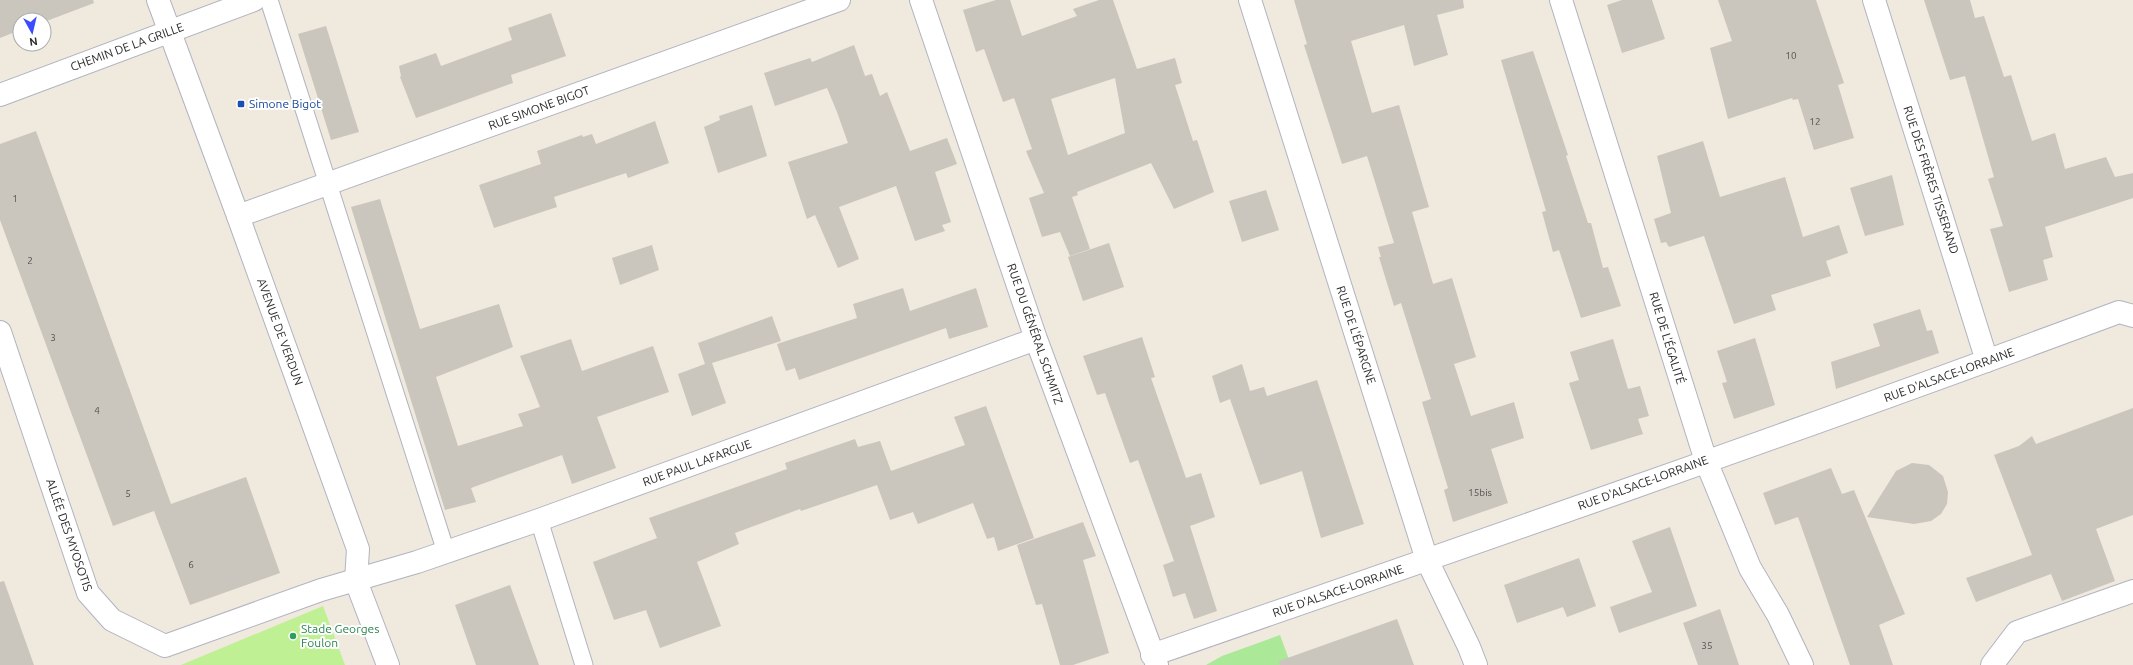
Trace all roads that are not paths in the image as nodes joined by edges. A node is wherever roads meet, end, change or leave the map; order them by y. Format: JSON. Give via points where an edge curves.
{"nodes":[{"id":1,"x":158,"y":0,"type":"edge"},
{"id":2,"x":254,"y":0,"type":"edge"},
{"id":3,"x":270,"y":0,"type":"edge"},
{"id":4,"x":839,"y":0,"type":"edge"},
{"id":5,"x":921,"y":0,"type":"edge"},
{"id":6,"x":1250,"y":0,"type":"edge"},
{"id":7,"x":1561,"y":0,"type":"edge"},
{"id":8,"x":1874,"y":0,"type":"edge"},
{"id":9,"x":169,"y":32,"type":"junction"},
{"id":10,"x":0,"y":94,"type":"edge"},
{"id":11,"x":327,"y":184,"type":"junction"},
{"id":12,"x":238,"y":216,"type":"junction"},
{"id":13,"x":2133,"y":316,"type":"edge"},
{"id":14,"x":0,"y":332,"type":"edge"},
{"id":15,"x":1036,"y":340,"type":"junction"},
{"id":16,"x":1988,"y":361,"type":"junction"},
{"id":17,"x":1706,"y":461,"type":"junction"},
{"id":18,"x":539,"y":520,"type":"junction"},
{"id":19,"x":446,"y":552,"type":"junction"},
{"id":20,"x":1427,"y":560,"type":"junction"},
{"id":21,"x":356,"y":581,"type":"junction"},
{"id":22,"x":2133,"y":591,"type":"edge"},
{"id":23,"x":1155,"y":660,"type":"edge"},
{"id":24,"x":388,"y":665,"type":"edge"},
{"id":25,"x":584,"y":665,"type":"edge"},
{"id":26,"x":1476,"y":665,"type":"edge"},
{"id":27,"x":1802,"y":665,"type":"edge"},
{"id":28,"x":1992,"y":665,"type":"edge"}],
"edges":[{"from":1,"to":9,"type":"street","name":"AVENUE DE VERDUN"},
{"from":2,"to":9,"type":"street","name":"CHEMIN DE LA GRILLE"},
{"from":3,"to":11,"type":"lane"},
{"from":4,"to":11,"type":"street","name":"RUE SIMONE BIGOT"},
{"from":5,"to":15,"type":"street","name":"RUE DU GÉNÉRAL SCHMITZ"},
{"from":6,"to":20,"type":"street","name":"RUE DE L'ÉPARGNE"},
{"from":7,"to":17,"type":"street","name":"RUE DE L'ÉGALITÉ"},
{"from":8,"to":16,"type":"street","name":"RUE DES FRÈRES TISSERAND"},
{"from":9,"to":10,"type":"street","name":"CHEMIN DE LA GRILLE"},
{"from":9,"to":12,"type":"street","name":"AVENUE DE VERDUN"},
{"from":11,"to":12,"type":"street","name":"RUE SIMONE BIGOT"},
{"from":11,"to":19,"type":"lane"},
{"from":12,"to":21,"type":"street","name":"AVENUE DE VERDUN","via":[[358,549]]},
{"from":13,"to":16,"type":"street","name":"RUE D'ALSACE-LORRAINE","via":[[2119,312]]},
{"from":14,"to":21,"type":"street","name":"ALLÉE DES MYOSOTIS","via":[[88,593],[112,620],[165,646],[321,590]]},
{"from":15,"to":18,"type":"street","name":"RUE PAUL LAFARGUE"},
{"from":15,"to":23,"type":"street","name":"RUE DU GÉNÉRAL SCHMITZ"},
{"from":16,"to":17,"type":"street","name":"RUE D'ALSACE-LORRAINE"},
{"from":17,"to":20,"type":"street","name":"RUE D'ALSACE-LORRAINE"},
{"from":17,"to":27,"type":"street","name":"RUE DE L'ÉGALITÉ","via":[[1750,568],[1778,615]]},
{"from":18,"to":19,"type":"street","name":"RUE PAUL LAFARGUE"},
{"from":18,"to":25,"type":"lane"},
{"from":19,"to":21,"type":"street","name":"RUE PAUL LAFARGUE"},
{"from":20,"to":23,"type":"street","name":"RUE D'ALSACE-LORRAINE"},
{"from":20,"to":26,"type":"street","name":"RUE DE L'ÉPARGNE"},
{"from":21,"to":24,"type":"street","name":"AVENUE DE VERDUN"},
{"from":22,"to":28,"type":"street","via":[[2017,632]]}]}
